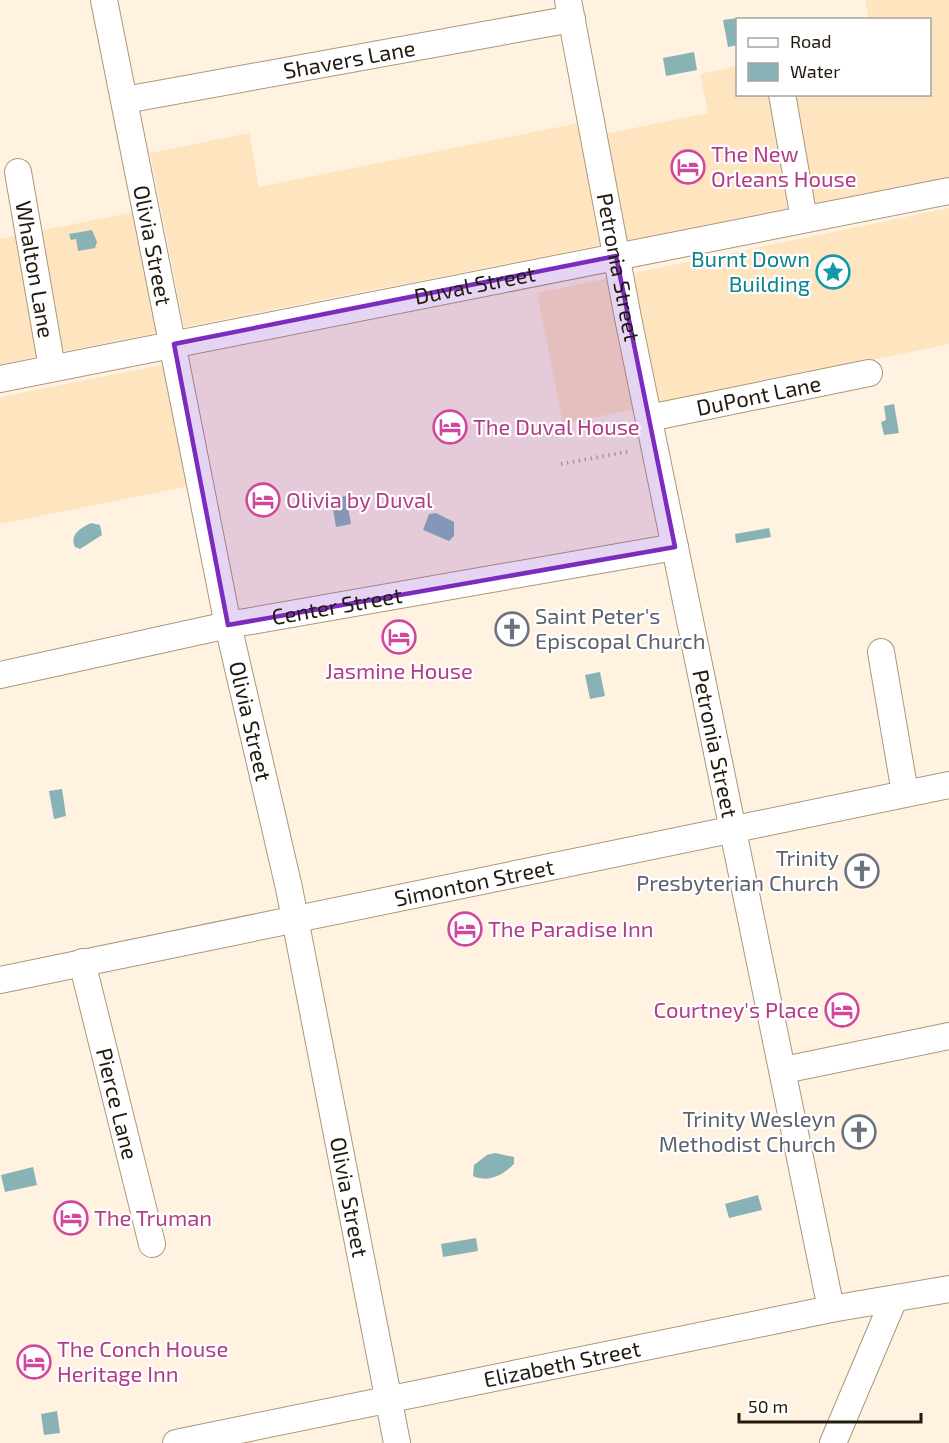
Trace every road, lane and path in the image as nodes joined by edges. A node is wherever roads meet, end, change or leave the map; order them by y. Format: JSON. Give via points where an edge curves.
{"nodes":[{"id":1,"x":104,"y":0,"type":"edge"},
{"id":2,"x":570,"y":10,"type":"edge"},
{"id":3,"x":782,"y":96,"type":"edge"},
{"id":4,"x":125,"y":100,"type":"junction"},
{"id":5,"x":18,"y":172,"type":"dead end"},
{"id":6,"x":949,"y":191,"type":"edge"},
{"id":7,"x":804,"y":219,"type":"junction"},
{"id":8,"x":616,"y":256,"type":"junction"},
{"id":9,"x":174,"y":344,"type":"junction"},
{"id":10,"x":52,"y":368,"type":"junction"},
{"id":11,"x":869,"y":374,"type":"dead end"},
{"id":12,"x":0,"y":379,"type":"edge"},
{"id":13,"x":649,"y":418,"type":"junction"},
{"id":14,"x":655,"y":446,"type":"junction"},
{"id":15,"x":561,"y":464,"type":"dead end"},
{"id":16,"x":675,"y":547,"type":"junction"},
{"id":17,"x":228,"y":625,"type":"junction"},
{"id":18,"x":881,"y":652,"type":"dead end"},
{"id":19,"x":0,"y":675,"type":"edge"},
{"id":20,"x":949,"y":784,"type":"edge"},
{"id":21,"x":905,"y":793,"type":"junction"},
{"id":22,"x":734,"y":830,"type":"junction"},
{"id":23,"x":295,"y":920,"type":"junction"},
{"id":24,"x":82,"y":962,"type":"junction"},
{"id":25,"x":0,"y":980,"type":"edge"},
{"id":26,"x":949,"y":1036,"type":"edge"},
{"id":27,"x":784,"y":1070,"type":"junction"},
{"id":28,"x":152,"y":1244,"type":"dead end"},
{"id":29,"x":949,"y":1289,"type":"edge"},
{"id":30,"x":894,"y":1299,"type":"junction"},
{"id":31,"x":831,"y":1309,"type":"junction"},
{"id":32,"x":388,"y":1400,"type":"junction"},
{"id":33,"x":177,"y":1443,"type":"edge"},
{"id":34,"x":397,"y":1443,"type":"edge"},
{"id":35,"x":833,"y":1443,"type":"edge"}],
"edges":[{"from":1,"to":4,"type":"street","name":"Olivia Street"},
{"from":2,"to":4,"type":"street","name":"Shavers Lane"},
{"from":2,"to":8,"type":"street","name":"Petronia Street"},
{"from":3,"to":7,"type":"street"},
{"from":4,"to":9,"type":"street","name":"Olivia Street"},
{"from":5,"to":10,"type":"street","name":"Whalton Lane"},
{"from":6,"to":7,"type":"street","name":"Duval Street"},
{"from":7,"to":8,"type":"street","name":"Duval Street"},
{"from":8,"to":9,"type":"street","name":"Duval Street"},
{"from":8,"to":13,"type":"street","name":"Petronia Street"},
{"from":9,"to":10,"type":"street","name":"Duval Street"},
{"from":9,"to":17,"type":"street","name":"Olivia Street"},
{"from":10,"to":12,"type":"street","name":"Duval Street"},
{"from":11,"to":13,"type":"street","name":"DuPont Lane"},
{"from":13,"to":14,"type":"street","name":"Petronia Street"},
{"from":14,"to":15,"type":"path"},
{"from":14,"to":16,"type":"street","name":"Petronia Street"},
{"from":16,"to":17,"type":"street","name":"Center Street"},
{"from":16,"to":22,"type":"street","name":"Petronia Street"},
{"from":17,"to":19,"type":"street","name":"Center Street"},
{"from":17,"to":23,"type":"street","name":"Olivia Street"},
{"from":18,"to":21,"type":"street"},
{"from":20,"to":21,"type":"street","name":"Simonton Street"},
{"from":21,"to":22,"type":"street","name":"Simonton Street"},
{"from":22,"to":23,"type":"street","name":"Simonton Street"},
{"from":22,"to":27,"type":"street","name":"Petronia Street"},
{"from":23,"to":24,"type":"street","name":"Simonton Street"},
{"from":23,"to":32,"type":"street","name":"Olivia Street"},
{"from":24,"to":25,"type":"street","name":"Simonton Street"},
{"from":24,"to":28,"type":"street","name":"Pierce Lane"},
{"from":26,"to":27,"type":"street"},
{"from":27,"to":31,"type":"street","name":"Petronia Street"},
{"from":29,"to":30,"type":"street","name":"Elizabeth Street"},
{"from":30,"to":31,"type":"street","name":"Elizabeth Street"},
{"from":30,"to":35,"type":"street"},
{"from":31,"to":32,"type":"street","name":"Elizabeth Street"},
{"from":32,"to":33,"type":"street","name":"Elizabeth Street"},
{"from":32,"to":34,"type":"street","name":"Olivia Street"}]}
